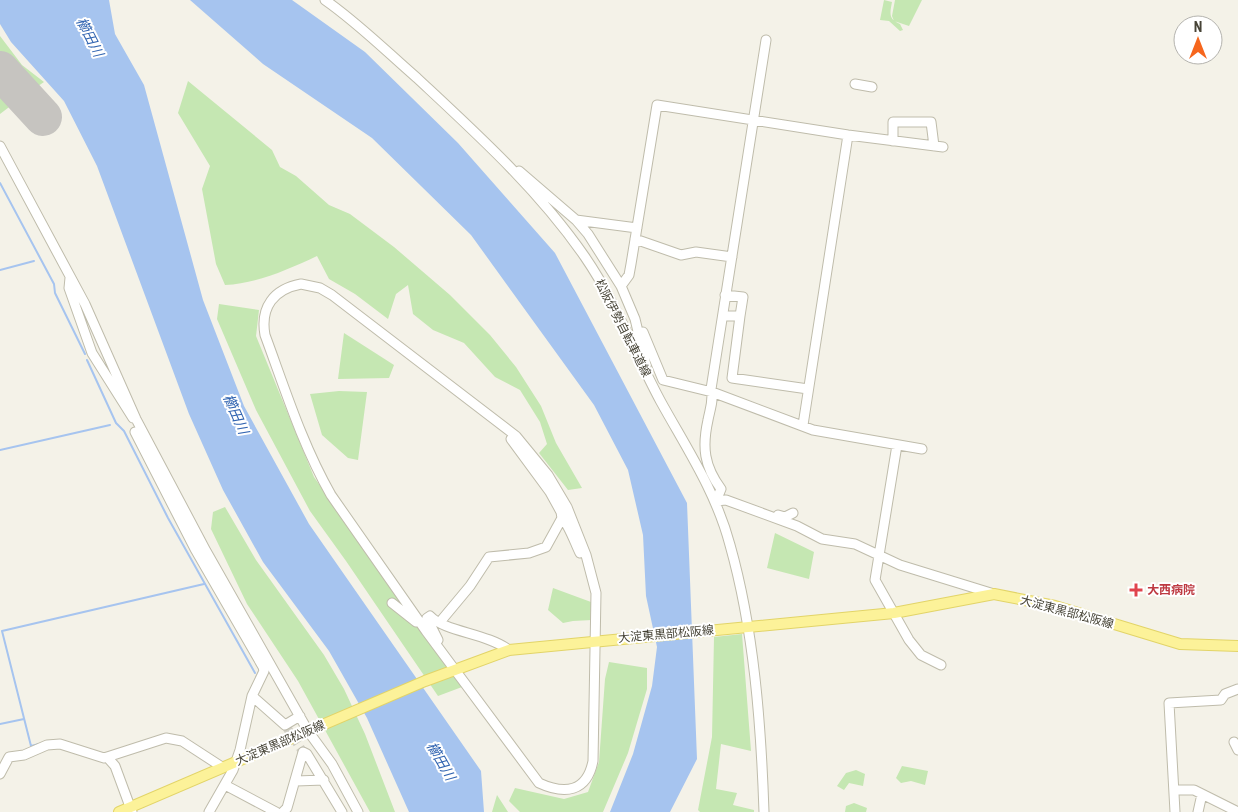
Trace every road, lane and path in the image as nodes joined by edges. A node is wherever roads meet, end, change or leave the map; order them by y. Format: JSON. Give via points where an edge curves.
{"nodes":[{"id":1,"x":325,"y":0,"type":"edge"},
{"id":2,"x":766,"y":40,"type":"dead end"},
{"id":3,"x":855,"y":84,"type":"dead end"},
{"id":4,"x":872,"y":87,"type":"dead end"},
{"id":5,"x":752,"y":120,"type":"junction"},
{"id":6,"x":848,"y":135,"type":"junction"},
{"id":7,"x":893,"y":141,"type":"junction"},
{"id":8,"x":0,"y":146,"type":"edge"},
{"id":9,"x":506,"y":164,"type":"junction"},
{"id":10,"x":576,"y":220,"type":"junction"},
{"id":11,"x":637,"y":228,"type":"junction"},
{"id":12,"x":635,"y":238,"type":"junction"},
{"id":13,"x":732,"y":257,"type":"junction"},
{"id":14,"x":70,"y":278,"type":"junction"},
{"id":15,"x":620,"y":286,"type":"junction"},
{"id":16,"x":725,"y":295,"type":"junction"},
{"id":17,"x":723,"y":316,"type":"junction"},
{"id":18,"x":740,"y":316,"type":"junction"},
{"id":19,"x":635,"y":319,"type":"junction"},
{"id":20,"x":645,"y":372,"type":"junction"},
{"id":21,"x":808,"y":389,"type":"junction"},
{"id":22,"x":712,"y":392,"type":"junction"},
{"id":23,"x":136,"y":419,"type":"junction"},
{"id":24,"x":803,"y":425,"type":"junction"},
{"id":25,"x":506,"y":429,"type":"junction"},
{"id":26,"x":135,"y":432,"type":"dead end"},
{"id":27,"x":897,"y":445,"type":"junction"},
{"id":28,"x":922,"y":449,"type":"dead end"},
{"id":29,"x":722,"y":489,"type":"junction"},
{"id":30,"x":716,"y":500,"type":"junction"},
{"id":31,"x":793,"y":513,"type":"dead end"},
{"id":32,"x":770,"y":515,"type":"junction"},
{"id":33,"x":562,"y":518,"type":"junction"},
{"id":34,"x":880,"y":554,"type":"junction"},
{"id":35,"x":592,"y":574,"type":"junction"},
{"id":36,"x":994,"y":594,"type":"junction"},
{"id":37,"x":392,"y":603,"type":"dead end"},
{"id":38,"x":894,"y":613,"type":"junction"},
{"id":39,"x":440,"y":622,"type":"junction"},
{"id":40,"x":421,"y":624,"type":"junction"},
{"id":41,"x":745,"y":627,"type":"junction"},
{"id":42,"x":597,"y":641,"type":"junction"},
{"id":43,"x":437,"y":644,"type":"junction"},
{"id":44,"x":1238,"y":646,"type":"edge"},
{"id":45,"x":509,"y":650,"type":"junction"},
{"id":46,"x":941,"y":666,"type":"dead end"},
{"id":47,"x":453,"y":669,"type":"junction"},
{"id":48,"x":1238,"y":689,"type":"edge"},
{"id":49,"x":252,"y":696,"type":"junction"},
{"id":50,"x":300,"y":716,"type":"junction"},
{"id":51,"x":310,"y":730,"type":"junction"},
{"id":52,"x":107,"y":757,"type":"junction"},
{"id":53,"x":234,"y":763,"type":"junction"},
{"id":54,"x":222,"y":766,"type":"junction"},
{"id":55,"x":0,"y":774,"type":"edge"},
{"id":56,"x":324,"y":780,"type":"junction"},
{"id":57,"x":296,"y":781,"type":"junction"},
{"id":58,"x":225,"y":785,"type":"junction"},
{"id":59,"x":1174,"y":790,"type":"junction"},
{"id":60,"x":1202,"y":794,"type":"junction"},
{"id":61,"x":131,"y":808,"type":"edge"},
{"id":62,"x":119,"y":812,"type":"edge"},
{"id":63,"x":210,"y":812,"type":"edge"},
{"id":64,"x":276,"y":812,"type":"edge"},
{"id":65,"x":283,"y":812,"type":"edge"},
{"id":66,"x":342,"y":812,"type":"edge"},
{"id":67,"x":358,"y":812,"type":"edge"},
{"id":68,"x":764,"y":812,"type":"edge"},
{"id":69,"x":1176,"y":812,"type":"edge"},
{"id":70,"x":1198,"y":812,"type":"edge"},
{"id":71,"x":1238,"y":812,"type":"edge"}],
"edges":[{"from":1,"to":9,"type":"street","name":"松阪伊勢自転車道線","via":[[364,30]]},
{"from":2,"to":5,"type":"street"},
{"from":3,"to":4,"type":"street"},
{"from":5,"to":6,"type":"street"},
{"from":5,"to":11,"type":"street","via":[[657,105]]},
{"from":5,"to":13,"type":"street"},
{"from":6,"to":7,"type":"street"},
{"from":6,"to":21,"type":"street"},
{"from":7,"to":7,"type":"street","via":[[939,147],[931,122],[893,122]]},
{"from":8,"to":14,"type":"street"},
{"from":9,"to":10,"type":"street","via":[[513,165]]},
{"from":9,"to":20,"type":"street","name":"松阪伊勢自転車道線","via":[[542,201],[585,258],[618,312]]},
{"from":10,"to":11,"type":"street"},
{"from":10,"to":15,"type":"street"},
{"from":11,"to":12,"type":"street"},
{"from":12,"to":13,"type":"street","via":[[681,255],[696,252]]},
{"from":12,"to":15,"type":"street","via":[[629,275]]},
{"from":13,"to":16,"type":"street"},
{"from":14,"to":23,"type":"street","via":[[85,304]]},
{"from":14,"to":23,"type":"street","via":[[69,288],[92,354],[130,417]]},
{"from":15,"to":19,"type":"street"},
{"from":16,"to":17,"type":"street"},
{"from":16,"to":18,"type":"street","via":[[743,297]]},
{"from":17,"to":18,"type":"street"},
{"from":17,"to":22,"type":"street"},
{"from":18,"to":21,"type":"street","via":[[732,378]]},
{"from":19,"to":20,"type":"street","via":[[647,368]]},
{"from":19,"to":22,"type":"street","via":[[663,380]]},
{"from":20,"to":30,"type":"street","name":"松阪伊勢自転車道線"},
{"from":21,"to":24,"type":"street"},
{"from":22,"to":24,"type":"street"},
{"from":22,"to":29,"type":"street","via":[[704,458]]},
{"from":23,"to":50,"type":"street","via":[[206,551]]},
{"from":24,"to":27,"type":"street","via":[[829,434]]},
{"from":25,"to":33,"type":"street","via":[[522,458],[550,492],[562,512]]},
{"from":25,"to":35,"type":"street","via":[[516,436],[563,499]]},
{"from":25,"to":40,"type":"street","via":[[320,288],[302,284],[284,288],[276,293],[265,309],[265,335],[320,475]]},
{"from":26,"to":49,"type":"street","via":[[195,549],[263,667]]},
{"from":27,"to":28,"type":"street"},
{"from":27,"to":34,"type":"street"},
{"from":29,"to":30,"type":"street"},
{"from":29,"to":32,"type":"street","via":[[735,500],[770,512]]},
{"from":30,"to":32,"type":"street","via":[[726,500]]},
{"from":30,"to":41,"type":"street","name":"松阪伊勢自転車道線","via":[[730,545]]},
{"from":31,"to":32,"type":"street"},
{"from":32,"to":34,"type":"street","via":[[822,539],[855,544]]},
{"from":33,"to":35,"type":"street"},
{"from":33,"to":39,"type":"street","via":[[546,548],[489,557]]},
{"from":34,"to":36,"type":"street","via":[[922,572]]},
{"from":34,"to":38,"type":"street","via":[[875,580]]},
{"from":35,"to":42,"type":"street","via":[[596,594]]},
{"from":36,"to":38,"type":"main road","name":"大淀東黒部松阪線"},
{"from":36,"to":44,"type":"main road","name":"大淀東黒部松阪線","via":[[1055,606],[1180,644]]},
{"from":37,"to":40,"type":"street"},
{"from":38,"to":41,"type":"main road","name":"大淀東黒部松阪線"},
{"from":38,"to":46,"type":"street","via":[[921,655]]},
{"from":39,"to":43,"type":"street","via":[[430,616],[427,618]]},
{"from":39,"to":45,"type":"street","via":[[480,635]]},
{"from":40,"to":43,"type":"street"},
{"from":41,"to":42,"type":"main road","name":"大淀東黒部松阪線"},
{"from":41,"to":68,"type":"street","name":"松阪伊勢自転車道線","via":[[762,759]]},
{"from":42,"to":45,"type":"main road","name":"大淀東黒部松阪線"},
{"from":42,"to":47,"type":"street","via":[[591,767],[576,788],[553,790],[539,783]]},
{"from":43,"to":47,"type":"street"},
{"from":45,"to":47,"type":"main road","name":"大淀東黒部松阪線"},
{"from":47,"to":51,"type":"main road","name":"大淀東黒部松阪線"},
{"from":48,"to":59,"type":"street","via":[[1225,694],[1221,700],[1169,703]]},
{"from":49,"to":50,"type":"street","via":[[285,725]]},
{"from":49,"to":53,"type":"street"},
{"from":50,"to":51,"type":"street"},
{"from":51,"to":53,"type":"main road","name":"大淀東黒部松阪線"},
{"from":51,"to":67,"type":"street"},
{"from":52,"to":54,"type":"street","via":[[166,738],[182,741]]},
{"from":52,"to":55,"type":"street","via":[[60,744],[48,744],[24,755],[9,756]]},
{"from":52,"to":61,"type":"street","via":[[115,766]]},
{"from":53,"to":54,"type":"main road","name":"大淀東黒部松阪線"},
{"from":53,"to":58,"type":"street"},
{"from":54,"to":61,"type":"main road","name":"大淀東黒部松阪線"},
{"from":56,"to":57,"type":"street"},
{"from":56,"to":57,"type":"street","via":[[303,752]]},
{"from":56,"to":66,"type":"street"},
{"from":57,"to":65,"type":"street"},
{"from":58,"to":63,"type":"street"},
{"from":58,"to":64,"type":"street"},
{"from":59,"to":60,"type":"street","via":[[1194,790]]},
{"from":59,"to":69,"type":"street"},
{"from":60,"to":70,"type":"street"},
{"from":60,"to":71,"type":"street"},
{"from":61,"to":62,"type":"main road","name":"大淀東黒部松阪線"}]}
